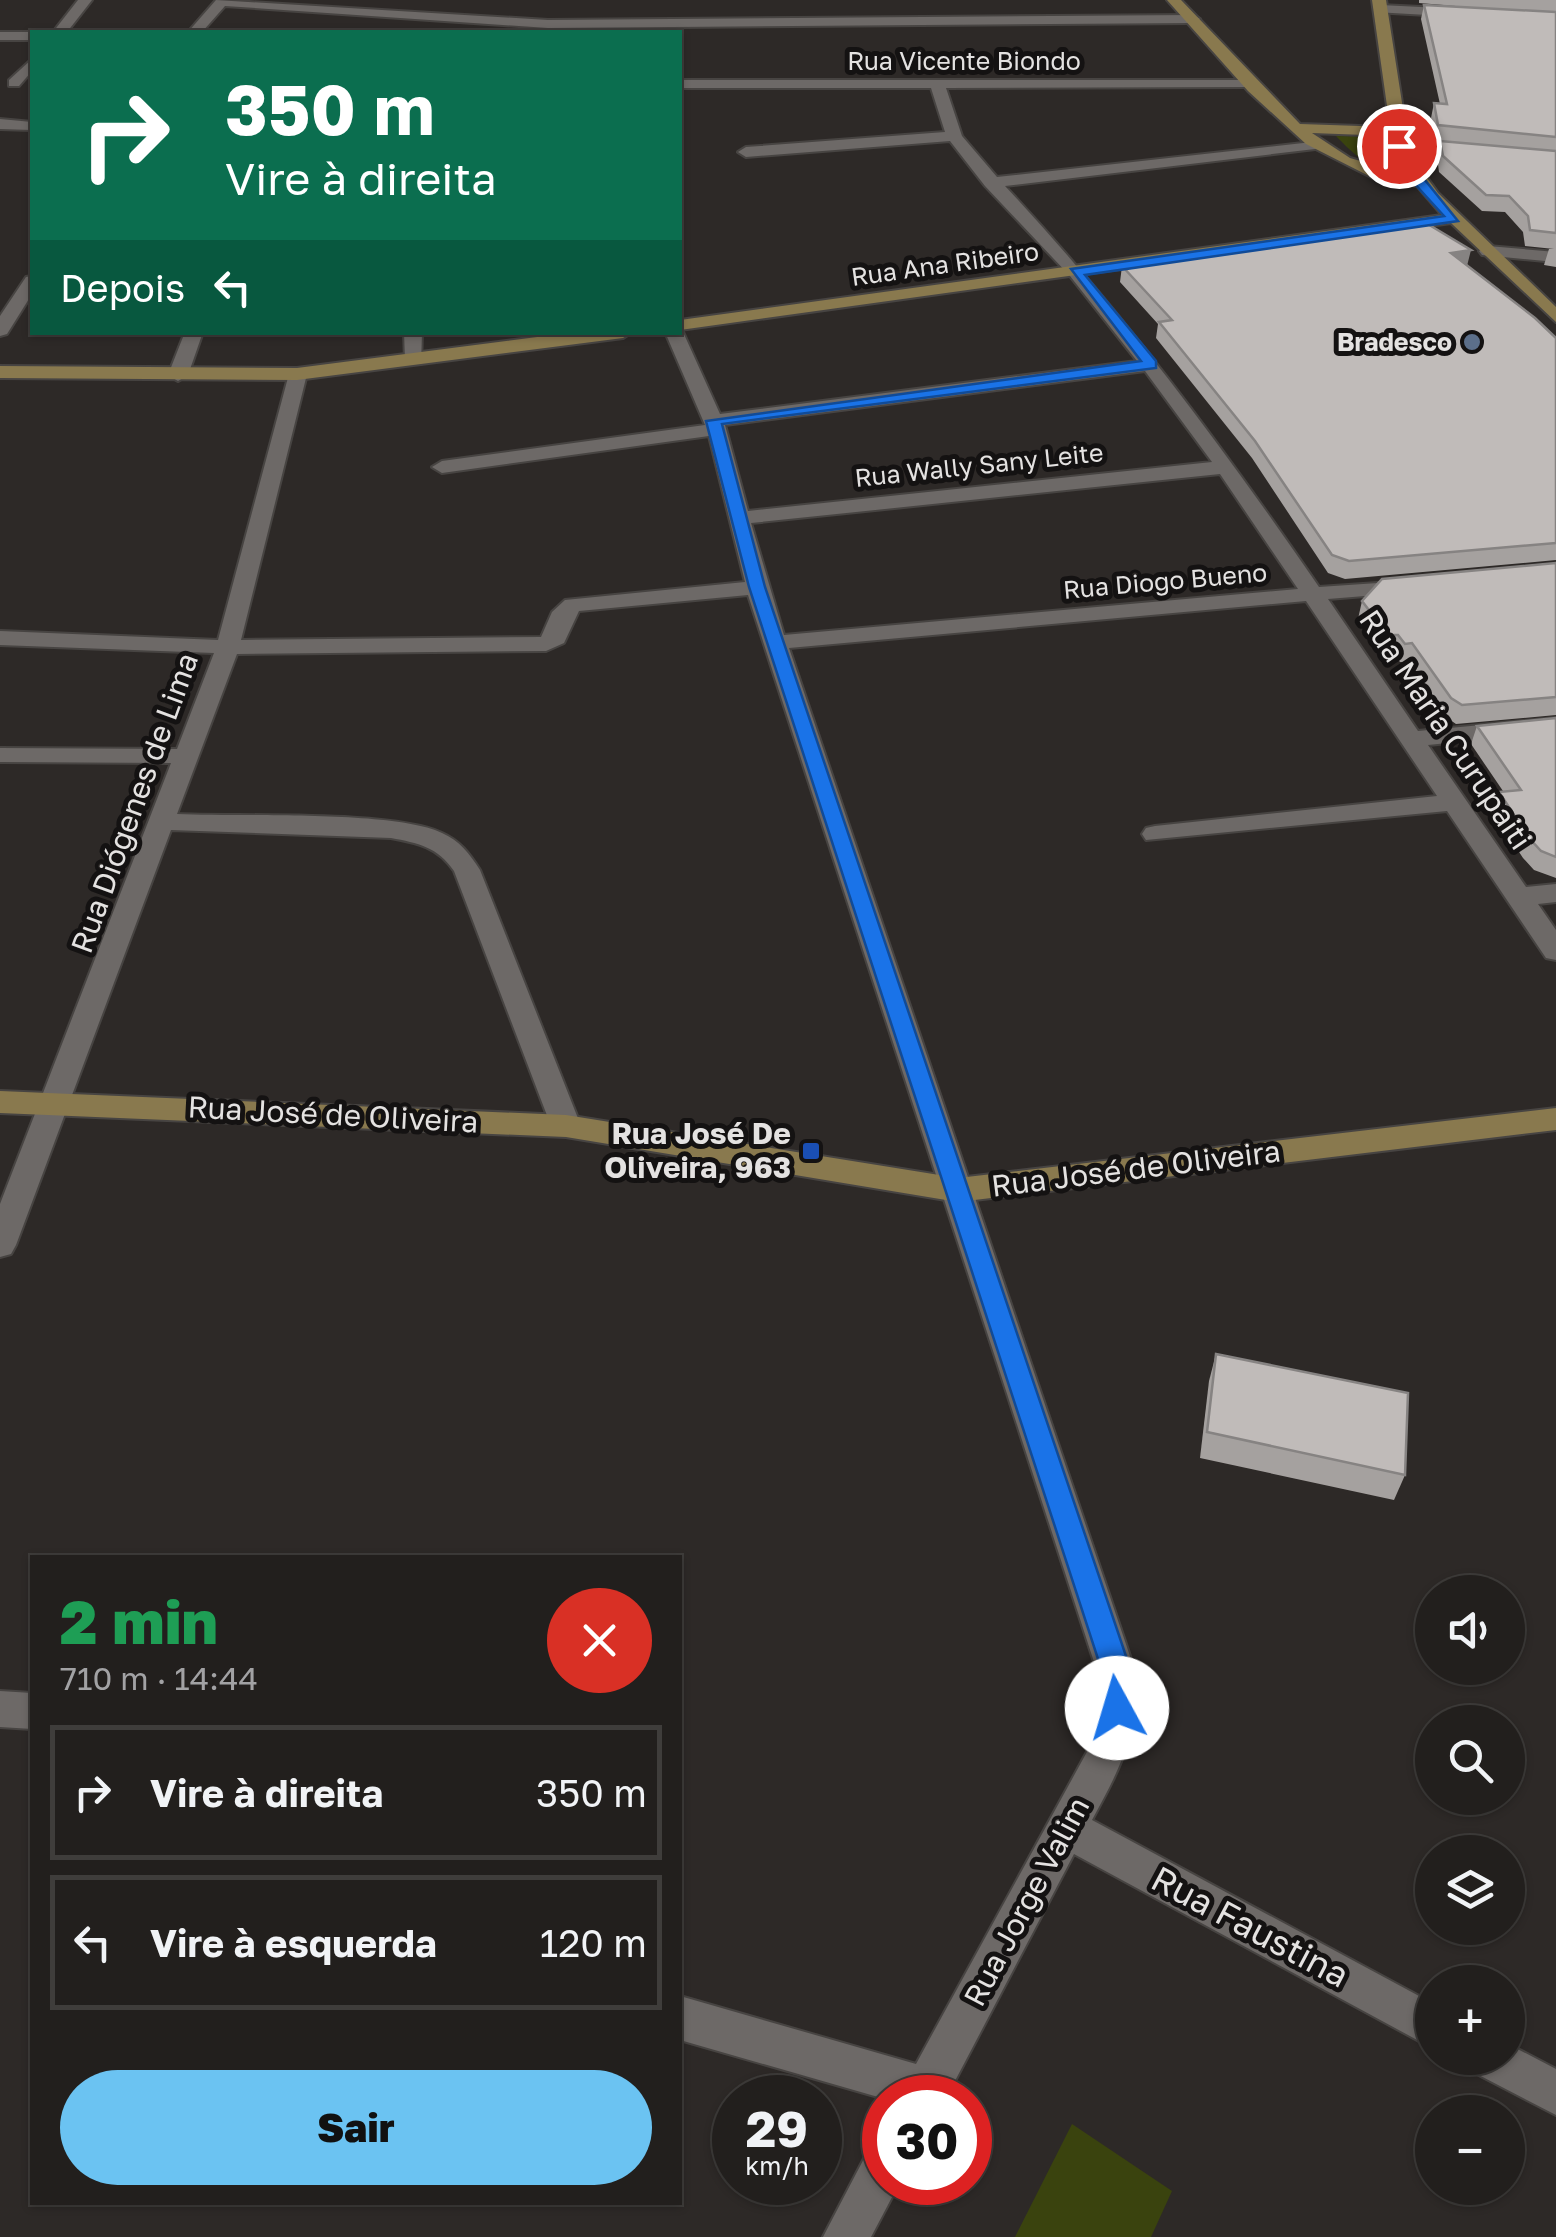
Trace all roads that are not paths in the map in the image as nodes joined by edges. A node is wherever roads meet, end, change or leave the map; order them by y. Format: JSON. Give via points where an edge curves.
{"nodes":[{"id":1,"x":85,"y":0,"type":"edge"},
{"id":2,"x":1174,"y":0,"type":"edge"},
{"id":3,"x":222,"y":1,"type":"edge"},
{"id":4,"x":1380,"y":4,"type":"edge"},
{"id":5,"x":289,"y":9,"type":"edge"},
{"id":6,"x":1483,"y":15,"type":"edge"},
{"id":7,"x":412,"y":18,"type":"junction"},
{"id":8,"x":1192,"y":19,"type":"junction"},
{"id":9,"x":62,"y":30,"type":"edge"},
{"id":10,"x":197,"y":30,"type":"edge"},
{"id":11,"x":398,"y":30,"type":"edge"},
{"id":12,"x":0,"y":36,"type":"edge"},
{"id":13,"x":30,"y":36,"type":"edge"},
{"id":14,"x":30,"y":65,"type":"edge"},
{"id":15,"x":14,"y":83,"type":"dead end"},
{"id":16,"x":1249,"y":83,"type":"junction"},
{"id":17,"x":682,"y":84,"type":"edge"},
{"id":18,"x":937,"y":84,"type":"junction"},
{"id":19,"x":0,"y":124,"type":"edge"},
{"id":20,"x":30,"y":126,"type":"edge"},
{"id":21,"x":1297,"y":128,"type":"junction"},
{"id":22,"x":954,"y":136,"type":"junction"},
{"id":23,"x":1397,"y":139,"type":"junction"},
{"id":24,"x":1315,"y":144,"type":"junction"},
{"id":25,"x":746,"y":152,"type":"dead end"},
{"id":26,"x":1556,"y":158,"type":"edge"},
{"id":27,"x":991,"y":182,"type":"junction"},
{"id":28,"x":1420,"y":182,"type":"junction"},
{"id":29,"x":1454,"y":218,"type":"junction"},
{"id":30,"x":1488,"y":251,"type":"junction"},
{"id":31,"x":1556,"y":257,"type":"edge"},
{"id":32,"x":1076,"y":272,"type":"junction"},
{"id":33,"x":30,"y":284,"type":"edge"},
{"id":34,"x":1556,"y":317,"type":"edge"},
{"id":35,"x":682,"y":325,"type":"edge"},
{"id":36,"x":0,"y":330,"type":"edge"},
{"id":37,"x":193,"y":335,"type":"edge"},
{"id":38,"x":413,"y":335,"type":"edge"},
{"id":39,"x":601,"y":335,"type":"edge"},
{"id":40,"x":675,"y":335,"type":"edge"},
{"id":41,"x":414,"y":360,"type":"junction"},
{"id":42,"x":1150,"y":364,"type":"junction"},
{"id":43,"x":0,"y":372,"type":"edge"},
{"id":44,"x":178,"y":374,"type":"junction"},
{"id":45,"x":296,"y":374,"type":"junction"},
{"id":46,"x":715,"y":425,"type":"junction"},
{"id":47,"x":442,"y":467,"type":"dead end"},
{"id":48,"x":1226,"y":467,"type":"junction"},
{"id":49,"x":738,"y":518,"type":"junction"},
{"id":50,"x":1444,"y":582,"type":"edge"},
{"id":51,"x":757,"y":587,"type":"junction"},
{"id":52,"x":1313,"y":596,"type":"junction"},
{"id":53,"x":0,"y":638,"type":"edge"},
{"id":54,"x":778,"y":642,"type":"junction"},
{"id":55,"x":228,"y":647,"type":"junction"},
{"id":56,"x":1556,"y":725,"type":"edge"},
{"id":57,"x":1412,"y":739,"type":"junction"},
{"id":58,"x":0,"y":755,"type":"edge"},
{"id":59,"x":189,"y":756,"type":"junction"},
{"id":60,"x":1454,"y":802,"type":"junction"},
{"id":61,"x":164,"y":822,"type":"junction"},
{"id":62,"x":1156,"y":834,"type":"dead end"},
{"id":63,"x":1556,"y":893,"type":"edge"},
{"id":64,"x":1519,"y":896,"type":"junction"},
{"id":65,"x":1556,"y":951,"type":"edge"},
{"id":66,"x":0,"y":1102,"type":"edge"},
{"id":67,"x":56,"y":1103,"type":"junction"},
{"id":68,"x":1556,"y":1119,"type":"edge"},
{"id":69,"x":566,"y":1126,"type":"junction"},
{"id":70,"x":958,"y":1190,"type":"junction"},
{"id":71,"x":0,"y":1245,"type":"edge"},
{"id":72,"x":0,"y":1709,"type":"edge"},
{"id":73,"x":30,"y":1711,"type":"edge"},
{"id":74,"x":1068,"y":1829,"type":"junction"},
{"id":75,"x":1415,"y":2017,"type":"edge"},
{"id":76,"x":682,"y":2019,"type":"edge"},
{"id":77,"x":865,"y":2075,"type":"edge"},
{"id":78,"x":934,"y":2075,"type":"edge"},
{"id":79,"x":1522,"y":2075,"type":"edge"},
{"id":80,"x":1556,"y":2093,"type":"edge"},
{"id":81,"x":863,"y":2205,"type":"edge"},
{"id":82,"x":846,"y":2237,"type":"edge"}],
"edges":[{"from":1,"to":9,"type":"street"},
{"from":2,"to":8,"type":"street"},
{"from":3,"to":5,"type":"street"},
{"from":3,"to":10,"type":"street"},
{"from":4,"to":6,"type":"street"},
{"from":4,"to":23,"type":"street"},
{"from":5,"to":7,"type":"street"},
{"from":7,"to":8,"type":"street","via":[[548,24]]},
{"from":7,"to":11,"type":"street"},
{"from":8,"to":16,"type":"street"},
{"from":12,"to":13,"type":"street"},
{"from":14,"to":15,"type":"street"},
{"from":16,"to":18,"type":"street","name":"Rua Vicente Biondo"},
{"from":16,"to":21,"type":"street"},
{"from":17,"to":18,"type":"street","name":"Rua Vicente Biondo"},
{"from":18,"to":22,"type":"street"},
{"from":19,"to":20,"type":"street"},
{"from":21,"to":23,"type":"street"},
{"from":21,"to":24,"type":"street"},
{"from":22,"to":25,"type":"street"},
{"from":22,"to":27,"type":"street","name":"Rua Maria Curupaiti"},
{"from":23,"to":26,"type":"street"},
{"from":23,"to":28,"type":"street"},
{"from":24,"to":27,"type":"street"},
{"from":24,"to":28,"type":"street","via":[[1362,172]]},
{"from":27,"to":32,"type":"street","name":"Rua Maria Curupaiti"},
{"from":28,"to":29,"type":"street"},
{"from":29,"to":30,"type":"street"},
{"from":29,"to":32,"type":"street","name":"Rua Ana Ribeiro"},
{"from":30,"to":31,"type":"street"},
{"from":30,"to":34,"type":"street"},
{"from":32,"to":35,"type":"street","name":"Rua Ana Ribeiro"},
{"from":32,"to":42,"type":"street","name":"Rua Maria Curupaiti"},
{"from":33,"to":36,"type":"street"},
{"from":37,"to":44,"type":"street"},
{"from":38,"to":41,"type":"street"},
{"from":39,"to":41,"type":"street"},
{"from":40,"to":46,"type":"street","name":"Rua Jorge Valim"},
{"from":41,"to":45,"type":"street"},
{"from":42,"to":46,"type":"street"},
{"from":42,"to":48,"type":"street","name":"Rua Maria Curupaiti"},
{"from":43,"to":44,"type":"street"},
{"from":44,"to":45,"type":"street"},
{"from":45,"to":55,"type":"street","name":"Rua Diógenes de Lima"},
{"from":46,"to":47,"type":"street"},
{"from":46,"to":49,"type":"street","name":"Rua Jorge Valim"},
{"from":48,"to":49,"type":"street","name":"Rua Wally Sany Leite"},
{"from":48,"to":52,"type":"street","name":"Rua Maria Curupaiti"},
{"from":49,"to":51,"type":"street","name":"Rua Jorge Valim"},
{"from":50,"to":52,"type":"street","name":"Rua Diogo Bueno"},
{"from":51,"to":54,"type":"street","name":"Rua Jorge Valim"},
{"from":51,"to":55,"type":"street","via":[[573,605],[546,644]]},
{"from":52,"to":54,"type":"street","name":"Rua Diogo Bueno"},
{"from":52,"to":57,"type":"street","name":"Rua Maria Curupaiti"},
{"from":53,"to":55,"type":"street"},
{"from":54,"to":70,"type":"street","name":"Rua Jorge Valim"},
{"from":55,"to":59,"type":"street","name":"Rua Diógenes de Lima"},
{"from":56,"to":57,"type":"street"},
{"from":57,"to":60,"type":"street","name":"Rua Maria Curupaiti"},
{"from":58,"to":59,"type":"street"},
{"from":59,"to":61,"type":"street","name":"Rua Diógenes de Lima"},
{"from":60,"to":62,"type":"street"},
{"from":60,"to":64,"type":"street","name":"Rua Maria Curupaiti"},
{"from":61,"to":67,"type":"street","name":"Rua Diógenes de Lima"},
{"from":61,"to":69,"type":"street","via":[[391,830],[430,837],[453,850]]},
{"from":63,"to":64,"type":"street"},
{"from":64,"to":65,"type":"street","name":"Rua Maria Curupaiti"},
{"from":66,"to":67,"type":"street","name":"Rua José de Oliveira"},
{"from":67,"to":69,"type":"street","name":"Rua José de Oliveira"},
{"from":67,"to":71,"type":"street","name":"Rua Diógenes de Lima"},
{"from":68,"to":70,"type":"street","name":"Rua José de Oliveira"},
{"from":69,"to":70,"type":"street","name":"Rua José de Oliveira"},
{"from":70,"to":74,"type":"street","name":"Rua Jorge Valim","via":[[1113,1662],[1117,1708],[1106,1755]]},
{"from":72,"to":73,"type":"street"},
{"from":74,"to":75,"type":"street","name":"Rua Faustina"},
{"from":74,"to":78,"type":"street","name":"Rua Jorge Valim"},
{"from":76,"to":77,"type":"street"},
{"from":79,"to":80,"type":"street"},
{"from":81,"to":82,"type":"street"}]}
